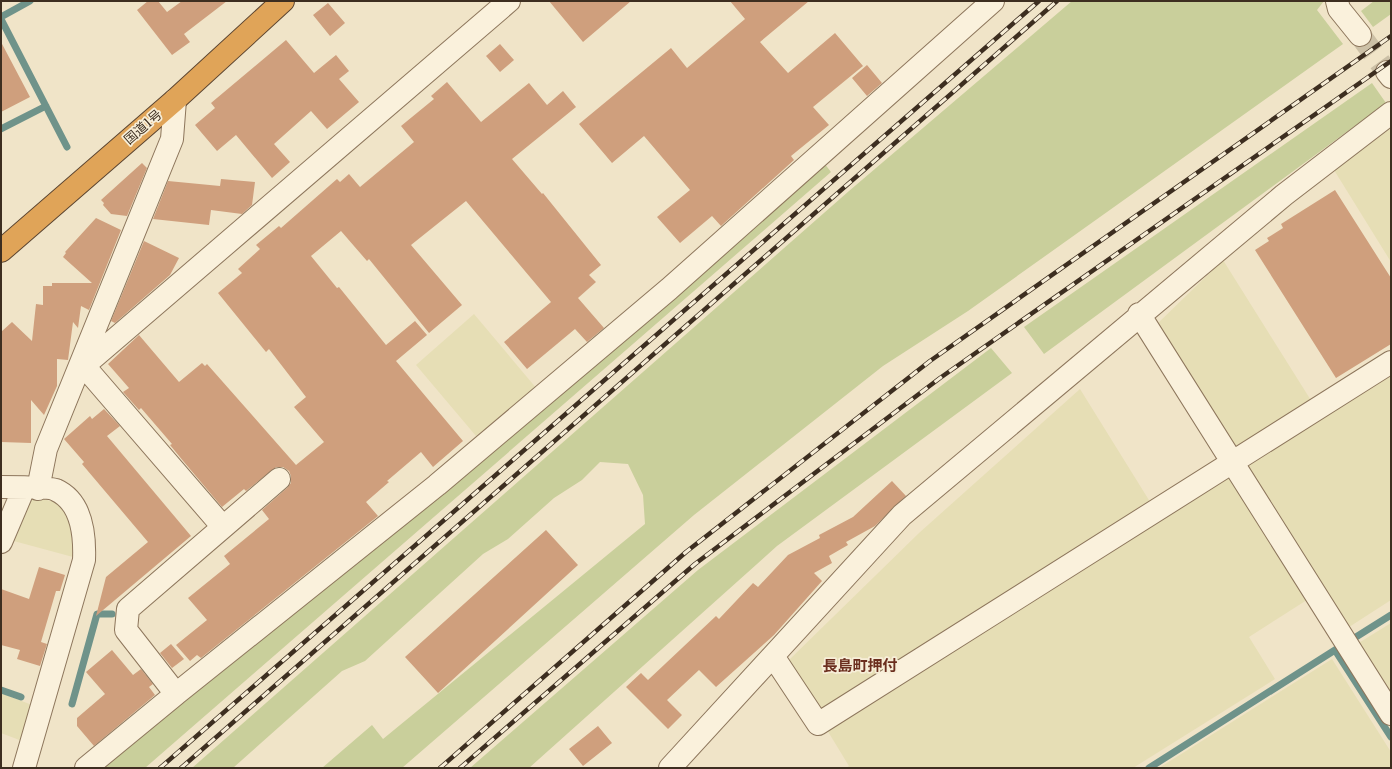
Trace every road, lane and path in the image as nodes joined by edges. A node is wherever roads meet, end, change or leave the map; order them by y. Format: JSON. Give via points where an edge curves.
{"nodes":[{"id":1,"x":282,"y":1,"type":"edge"},
{"id":2,"x":509,"y":1,"type":"edge"},
{"id":3,"x":993,"y":1,"type":"edge"},
{"id":4,"x":1337,"y":1,"type":"edge"},
{"id":5,"x":1360,"y":35,"type":"tunnel mouth"},
{"id":6,"x":175,"y":100,"type":"junction"},
{"id":7,"x":1391,"y":112,"type":"edge"},
{"id":8,"x":1,"y":251,"type":"edge"},
{"id":9,"x":1139,"y":314,"type":"junction"},
{"id":10,"x":1391,"y":362,"type":"edge"},
{"id":11,"x":81,"y":368,"type":"junction"},
{"id":12,"x":1232,"y":462,"type":"junction"},
{"id":13,"x":279,"y":479,"type":"dead end"},
{"id":14,"x":1,"y":486,"type":"edge"},
{"id":15,"x":31,"y":488,"type":"junction"},
{"id":16,"x":223,"y":527,"type":"junction"},
{"id":17,"x":1,"y":542,"type":"edge"},
{"id":18,"x":773,"y":656,"type":"junction"},
{"id":19,"x":176,"y":694,"type":"junction"},
{"id":20,"x":1391,"y":714,"type":"edge"},
{"id":21,"x":24,"y":768,"type":"edge"},
{"id":22,"x":86,"y":768,"type":"edge"},
{"id":23,"x":670,"y":768,"type":"edge"}],
"edges":[{"from":1,"to":6,"type":"highway","name":"国道1号"},
{"from":2,"to":11,"type":"street"},
{"from":3,"to":19,"type":"street","via":[[663,294],[437,485]]},
{"from":4,"to":5,"type":"street","via":[[1339,9]]},
{"from":6,"to":8,"type":"highway","name":"国道1号"},
{"from":6,"to":11,"type":"street","via":[[172,138]]},
{"from":7,"to":9,"type":"street","via":[[1284,195]]},
{"from":9,"to":12,"type":"street"},
{"from":9,"to":18,"type":"street","via":[[902,516]]},
{"from":10,"to":12,"type":"street"},
{"from":11,"to":15,"type":"street"},
{"from":11,"to":16,"type":"street"},
{"from":12,"to":18,"type":"street","via":[[818,724]]},
{"from":12,"to":20,"type":"street"},
{"from":13,"to":16,"type":"street"},
{"from":14,"to":15,"type":"street"},
{"from":15,"to":17,"type":"street"},
{"from":15,"to":21,"type":"street","via":[[56,489],[71,501],[81,520],[84,560]]},
{"from":16,"to":19,"type":"street","via":[[128,609],[126,630]]},
{"from":18,"to":23,"type":"street"},
{"from":19,"to":22,"type":"street"}]}
